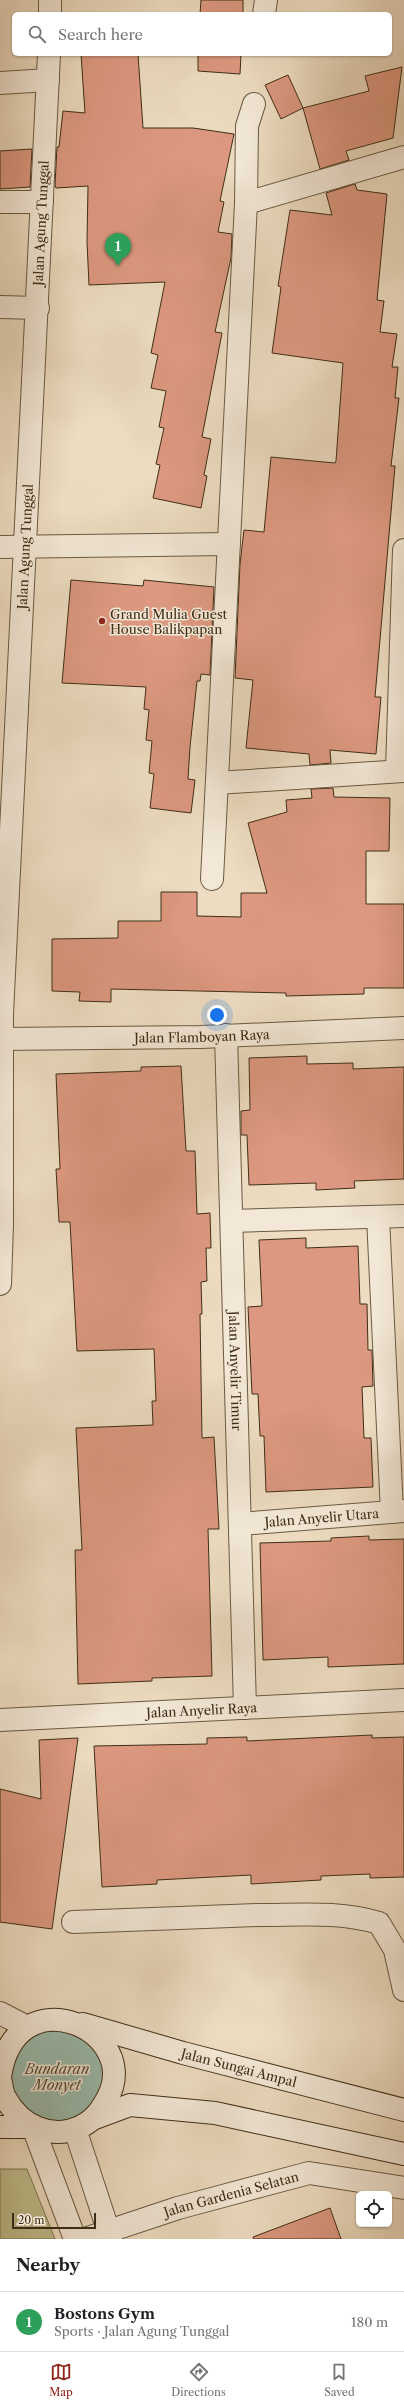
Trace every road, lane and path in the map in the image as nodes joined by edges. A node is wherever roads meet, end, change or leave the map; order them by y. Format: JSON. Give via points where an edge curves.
{"nodes":[{"id":1,"x":50,"y":0,"type":"edge"},
{"id":2,"x":266,"y":0,"type":"edge"},
{"id":3,"x":50,"y":12,"type":"edge"},
{"id":4,"x":264,"y":12,"type":"edge"},
{"id":5,"x":49,"y":56,"type":"edge"},
{"id":6,"x":48,"y":80,"type":"junction"},
{"id":7,"x":0,"y":83,"type":"edge"},
{"id":8,"x":254,"y":104,"type":"dead end"},
{"id":9,"x":404,"y":157,"type":"edge"},
{"id":10,"x":0,"y":202,"type":"edge"},
{"id":11,"x":42,"y":202,"type":"junction"},
{"id":12,"x":246,"y":203,"type":"junction"},
{"id":13,"x":0,"y":307,"type":"edge"},
{"id":14,"x":38,"y":308,"type":"junction"},
{"id":15,"x":229,"y":544,"type":"junction"},
{"id":16,"x":25,"y":546,"type":"junction"},
{"id":17,"x":0,"y":547,"type":"edge"},
{"id":18,"x":404,"y":550,"type":"edge"},
{"id":19,"x":8,"y":720,"type":"edge"},
{"id":20,"x":401,"y":771,"type":"edge"},
{"id":21,"x":217,"y":783,"type":"junction"},
{"id":22,"x":212,"y":880,"type":"dead end"},
{"id":23,"x":404,"y":1028,"type":"edge"},
{"id":24,"x":226,"y":1034,"type":"junction"},
{"id":25,"x":1,"y":1039,"type":"edge"},
{"id":26,"x":378,"y":1216,"type":"junction"},
{"id":27,"x":404,"y":1216,"type":"edge"},
{"id":28,"x":232,"y":1221,"type":"junction"},
{"id":29,"x":1,"y":1225,"type":"edge"},
{"id":30,"x":0,"y":1284,"type":"edge"},
{"id":31,"x":398,"y":1512,"type":"edge"},
{"id":32,"x":240,"y":1524,"type":"junction"},
{"id":33,"x":404,"y":1700,"type":"edge"},
{"id":34,"x":245,"y":1708,"type":"junction"},
{"id":35,"x":0,"y":1720,"type":"edge"},
{"id":36,"x":73,"y":1922,"type":"dead end"},
{"id":37,"x":404,"y":1990,"type":"edge"},
{"id":38,"x":0,"y":2013,"type":"edge"},
{"id":39,"x":74,"y":2022,"type":"junction"},
{"id":40,"x":13,"y":2039,"type":"edge"},
{"id":41,"x":0,"y":2078,"type":"edge"},
{"id":42,"x":404,"y":2110,"type":"edge"},
{"id":43,"x":95,"y":2118,"type":"junction"},
{"id":44,"x":0,"y":2127,"type":"edge"},
{"id":45,"x":33,"y":2127,"type":"junction"},
{"id":46,"x":75,"y":2129,"type":"junction"},
{"id":47,"x":404,"y":2154,"type":"edge"},
{"id":48,"x":404,"y":2188,"type":"edge"},
{"id":49,"x":110,"y":2235,"type":"edge"},
{"id":50,"x":75,"y":2239,"type":"edge"},
{"id":51,"x":85,"y":2239,"type":"edge"}],
"edges":[{"from":1,"to":3,"type":"street"},
{"from":2,"to":4,"type":"street"},
{"from":5,"to":6,"type":"street","name":"Jalan Agung Tunggal"},
{"from":6,"to":7,"type":"street"},
{"from":6,"to":11,"type":"street","name":"Jalan Agung Tunggal"},
{"from":8,"to":12,"type":"street","via":[[247,126]]},
{"from":9,"to":12,"type":"street"},
{"from":10,"to":11,"type":"street"},
{"from":11,"to":14,"type":"street","name":"Jalan Agung Tunggal"},
{"from":12,"to":15,"type":"street"},
{"from":13,"to":14,"type":"street"},
{"from":14,"to":16,"type":"street","name":"Jalan Agung Tunggal"},
{"from":15,"to":16,"type":"street"},
{"from":15,"to":21,"type":"street"},
{"from":16,"to":17,"type":"street"},
{"from":16,"to":19,"type":"street","name":"Jalan Agung Tunggal"},
{"from":18,"to":20,"type":"street"},
{"from":19,"to":25,"type":"street","name":"Jalan Agung Tunggal"},
{"from":20,"to":21,"type":"street"},
{"from":21,"to":22,"type":"street"},
{"from":23,"to":24,"type":"street","name":"Jalan Flamboyan Raya"},
{"from":24,"to":25,"type":"street","name":"Jalan Flamboyan Raya","via":[[201,1037]]},
{"from":24,"to":28,"type":"street","name":"Jalan Anyelir Timur"},
{"from":25,"to":29,"type":"street","name":"Jalan Agung Tunggal"},
{"from":26,"to":27,"type":"street"},
{"from":26,"to":28,"type":"street"},
{"from":26,"to":31,"type":"street"},
{"from":28,"to":32,"type":"street","name":"Jalan Anyelir Timur"},
{"from":29,"to":30,"type":"street","name":"Jalan Agung Tunggal"},
{"from":31,"to":32,"type":"street","name":"Jalan Anyelir Utara"},
{"from":32,"to":34,"type":"street","name":"Jalan Anyelir Timur"},
{"from":33,"to":34,"type":"street","name":"Jalan Anyelir Raya"},
{"from":34,"to":35,"type":"street","name":"Jalan Anyelir Raya"},
{"from":36,"to":37,"type":"street","via":[[332,1914],[358,1916],[380,1923],[395,1950]]},
{"from":38,"to":40,"type":"street"},
{"from":39,"to":40,"type":"street","via":[[50,2020]]},
{"from":39,"to":42,"type":"street","name":"Jalan Sungai Ampal","via":[[183,2054]]},
{"from":39,"to":43,"type":"street","via":[[94,2032],[107,2050],[113,2070],[111,2092]]},
{"from":40,"to":41,"type":"street","via":[[3,2058]]},
{"from":41,"to":45,"type":"street","via":[[5,2098],[16,2115]]},
{"from":43,"to":46,"type":"street"},
{"from":43,"to":47,"type":"street","via":[[130,2105],[215,2113]]},
{"from":44,"to":45,"type":"street"},
{"from":45,"to":46,"type":"street","via":[[54,2132]]},
{"from":45,"to":50,"type":"street"},
{"from":46,"to":49,"type":"street"},
{"from":48,"to":49,"type":"street","name":"Jalan Gardenia Selatan","via":[[309,2173],[178,2208]]},
{"from":49,"to":51,"type":"street","name":"Jalan Gardenia Selatan"}]}
